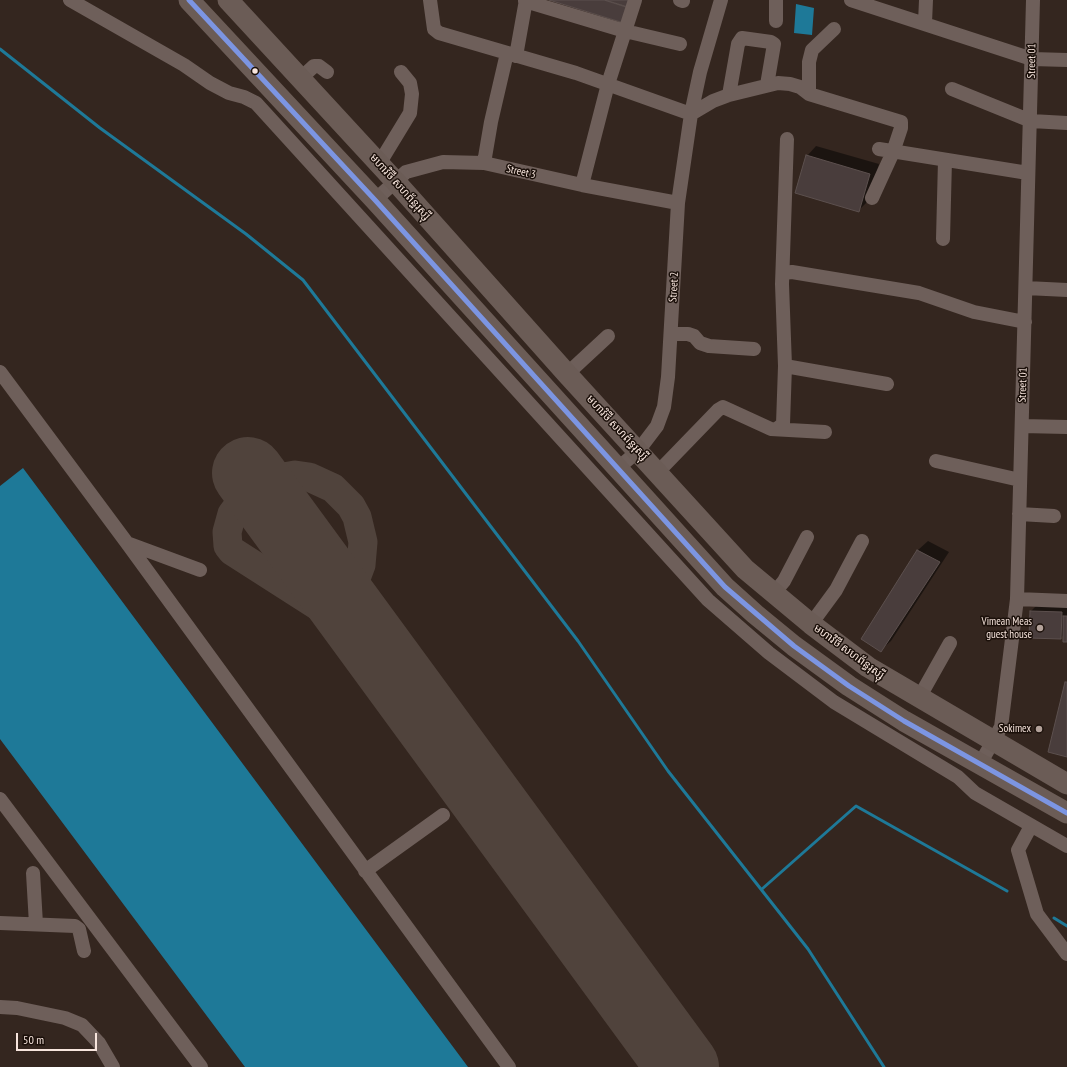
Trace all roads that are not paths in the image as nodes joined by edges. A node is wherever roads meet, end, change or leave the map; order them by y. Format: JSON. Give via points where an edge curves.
{"nodes":[{"id":1,"x":70,"y":0,"type":"edge"},
{"id":2,"x":189,"y":0,"type":"edge"},
{"id":3,"x":228,"y":0,"type":"edge"},
{"id":4,"x":430,"y":0,"type":"edge"},
{"id":5,"x":635,"y":0,"type":"edge"},
{"id":6,"x":721,"y":0,"type":"edge"},
{"id":7,"x":776,"y":0,"type":"edge"},
{"id":8,"x":926,"y":0,"type":"edge"},
{"id":9,"x":1033,"y":0,"type":"edge"},
{"id":10,"x":526,"y":1,"type":"edge"},
{"id":11,"x":858,"y":1,"type":"edge"},
{"id":12,"x":776,"y":21,"type":"dead end"},
{"id":13,"x":925,"y":23,"type":"junction"},
{"id":14,"x":834,"y":29,"type":"dead end"},
{"id":15,"x":625,"y":31,"type":"junction"},
{"id":16,"x":680,"y":44,"type":"dead end"},
{"id":17,"x":511,"y":55,"type":"junction"},
{"id":18,"x":1032,"y":59,"type":"junction"},
{"id":19,"x":1067,"y":60,"type":"edge"},
{"id":20,"x":327,"y":72,"type":"dead end"},
{"id":21,"x":401,"y":72,"type":"dead end"},
{"id":22,"x":300,"y":79,"type":"junction"},
{"id":23,"x":608,"y":84,"type":"junction"},
{"id":24,"x":767,"y":85,"type":"junction"},
{"id":25,"x":952,"y":89,"type":"dead end"},
{"id":26,"x":809,"y":94,"type":"junction"},
{"id":27,"x":729,"y":96,"type":"junction"},
{"id":28,"x":691,"y":114,"type":"junction"},
{"id":29,"x":1031,"y":121,"type":"junction"},
{"id":30,"x":1067,"y":123,"type":"edge"},
{"id":31,"x":787,"y":139,"type":"dead end"},
{"id":32,"x":879,"y":149,"type":"dead end"},
{"id":33,"x":893,"y":152,"type":"junction"},
{"id":34,"x":945,"y":160,"type":"junction"},
{"id":35,"x":484,"y":163,"type":"junction"},
{"id":36,"x":379,"y":164,"type":"junction"},
{"id":37,"x":1028,"y":173,"type":"junction"},
{"id":38,"x":395,"y":181,"type":"junction"},
{"id":39,"x":582,"y":185,"type":"junction"},
{"id":40,"x":872,"y":198,"type":"dead end"},
{"id":41,"x":375,"y":200,"type":"junction"},
{"id":42,"x":678,"y":202,"type":"junction"},
{"id":43,"x":943,"y":239,"type":"dead end"},
{"id":44,"x":784,"y":273,"type":"junction"},
{"id":45,"x":1026,"y":288,"type":"junction"},
{"id":46,"x":1067,"y":290,"type":"edge"},
{"id":47,"x":1025,"y":322,"type":"junction"},
{"id":48,"x":671,"y":334,"type":"junction"},
{"id":49,"x":608,"y":336,"type":"dead end"},
{"id":50,"x":754,"y":349,"type":"dead end"},
{"id":51,"x":785,"y":366,"type":"junction"},
{"id":52,"x":0,"y":372,"type":"edge"},
{"id":53,"x":567,"y":374,"type":"junction"},
{"id":54,"x":887,"y":384,"type":"dead end"},
{"id":55,"x":1022,"y":426,"type":"junction"},
{"id":56,"x":1067,"y":426,"type":"edge"},
{"id":57,"x":778,"y":428,"type":"junction"},
{"id":58,"x":825,"y":432,"type":"dead end"},
{"id":59,"x":638,"y":451,"type":"junction"},
{"id":60,"x":936,"y":461,"type":"dead end"},
{"id":61,"x":617,"y":469,"type":"junction"},
{"id":62,"x":658,"y":472,"type":"junction"},
{"id":63,"x":1020,"y":480,"type":"junction"},
{"id":64,"x":1019,"y":514,"type":"junction"},
{"id":65,"x":1054,"y":516,"type":"dead end"},
{"id":66,"x":808,"y":537,"type":"dead end"},
{"id":67,"x":862,"y":541,"type":"dead end"},
{"id":68,"x":127,"y":543,"type":"junction"},
{"id":69,"x":200,"y":570,"type":"dead end"},
{"id":70,"x":774,"y":593,"type":"junction"},
{"id":71,"x":1017,"y":599,"type":"junction"},
{"id":72,"x":1067,"y":601,"type":"edge"},
{"id":73,"x":811,"y":624,"type":"junction"},
{"id":74,"x":950,"y":643,"type":"dead end"},
{"id":75,"x":919,"y":698,"type":"junction"},
{"id":76,"x":993,"y":742,"type":"junction"},
{"id":77,"x":980,"y":764,"type":"junction"},
{"id":78,"x":1067,"y":784,"type":"edge"},
{"id":79,"x":0,"y":799,"type":"edge"},
{"id":80,"x":1067,"y":813,"type":"edge"},
{"id":81,"x":443,"y":815,"type":"dead end"},
{"id":82,"x":1031,"y":826,"type":"junction"},
{"id":83,"x":1067,"y":846,"type":"edge"},
{"id":84,"x":365,"y":871,"type":"junction"},
{"id":85,"x":33,"y":873,"type":"dead end"},
{"id":86,"x":0,"y":923,"type":"edge"},
{"id":87,"x":36,"y":924,"type":"junction"},
{"id":88,"x":84,"y":951,"type":"dead end"},
{"id":89,"x":1064,"y":951,"type":"edge"},
{"id":90,"x":0,"y":1007,"type":"edge"},
{"id":91,"x":113,"y":1067,"type":"edge"},
{"id":92,"x":201,"y":1067,"type":"edge"},
{"id":93,"x":509,"y":1067,"type":"edge"}],
"edges":[{"from":1,"to":82,"type":"street","via":[[184,65],[210,83],[256,103],[708,600],[769,652],[834,702],[958,777],[975,793]]},
{"from":2,"to":41,"type":"highway"},
{"from":3,"to":22,"type":"highway","name":"មហាវិថី សហព័ន្ធរុស្ស៊ី"},
{"from":4,"to":17,"type":"street","via":[[434,29],[439,33]]},
{"from":5,"to":15,"type":"street"},
{"from":6,"to":28,"type":"street","name":"Street 2"},
{"from":7,"to":12,"type":"street"},
{"from":8,"to":13,"type":"street"},
{"from":9,"to":18,"type":"street","name":"Street 01"},
{"from":10,"to":15,"type":"street"},
{"from":10,"to":17,"type":"street"},
{"from":11,"to":13,"type":"street"},
{"from":13,"to":18,"type":"street"},
{"from":14,"to":26,"type":"street","via":[[812,50],[809,62]]},
{"from":15,"to":16,"type":"street"},
{"from":15,"to":23,"type":"street"},
{"from":17,"to":23,"type":"street"},
{"from":17,"to":35,"type":"street","via":[[491,122]]},
{"from":18,"to":19,"type":"street"},
{"from":18,"to":29,"type":"street","name":"Street 01"},
{"from":20,"to":22,"type":"street","via":[[319,66],[314,66]]},
{"from":21,"to":36,"type":"street","via":[[410,83],[410,114]]},
{"from":22,"to":36,"type":"highway","name":"មហាវិថី សហព័ន្ធរុស្ស៊ី"},
{"from":23,"to":28,"type":"street"},
{"from":23,"to":39,"type":"street"},
{"from":24,"to":26,"type":"street","via":[[790,84],[800,87]]},
{"from":24,"to":27,"type":"street"},
{"from":24,"to":27,"type":"street","via":[[774,44],[742,38],[738,44]]},
{"from":25,"to":29,"type":"street"},
{"from":26,"to":33,"type":"street","via":[[901,122]]},
{"from":27,"to":28,"type":"street","via":[[713,101]]},
{"from":28,"to":42,"type":"street","name":"Street 2"},
{"from":29,"to":30,"type":"street"},
{"from":29,"to":37,"type":"street","name":"Street 01"},
{"from":31,"to":44,"type":"street"},
{"from":32,"to":33,"type":"street"},
{"from":33,"to":34,"type":"street"},
{"from":33,"to":40,"type":"street"},
{"from":34,"to":37,"type":"street"},
{"from":34,"to":43,"type":"street"},
{"from":35,"to":38,"type":"street","name":"Street 3","via":[[443,162],[406,172]]},
{"from":35,"to":39,"type":"street","name":"Street 3"},
{"from":36,"to":38,"type":"highway","name":"មហាវិថី សហព័ន្ធរុស្ស៊ី"},
{"from":37,"to":45,"type":"street","name":"Street 01"},
{"from":38,"to":41,"type":"street","name":"Street 3"},
{"from":38,"to":53,"type":"highway","name":"មហាវិថី សហព័ន្ធរុស្ស៊ី"},
{"from":39,"to":42,"type":"street","name":"Street 3"},
{"from":41,"to":61,"type":"highway"},
{"from":42,"to":48,"type":"street","name":"Street 2"},
{"from":44,"to":47,"type":"street","via":[[792,272],[919,294],[974,312]]},
{"from":44,"to":51,"type":"street","via":[[782,284]]},
{"from":45,"to":46,"type":"street"},
{"from":45,"to":47,"type":"street","name":"Street 01"},
{"from":47,"to":55,"type":"street","name":"Street 01"},
{"from":48,"to":50,"type":"street","via":[[688,334],[709,346]]},
{"from":48,"to":59,"type":"street","name":"Street 2","via":[[664,407],[657,426]]},
{"from":49,"to":53,"type":"street"},
{"from":51,"to":54,"type":"street"},
{"from":51,"to":57,"type":"street","via":[[783,424]]},
{"from":52,"to":68,"type":"street"},
{"from":53,"to":59,"type":"highway","name":"មហាវិថី សហព័ន្ធរុស្ស៊ី"},
{"from":55,"to":56,"type":"street"},
{"from":55,"to":63,"type":"street","name":"Street 01"},
{"from":57,"to":58,"type":"street"},
{"from":57,"to":62,"type":"street","via":[[771,429],[723,407]]},
{"from":59,"to":61,"type":"street","name":"Street 2"},
{"from":59,"to":62,"type":"highway","name":"មហាវិថី សហព័ន្ធរុស្ស៊ី"},
{"from":60,"to":63,"type":"street"},
{"from":61,"to":77,"type":"highway","via":[[725,587],[760,619],[849,686]]},
{"from":62,"to":70,"type":"highway","name":"មហាវិថី សហព័ន្ធរុស្ស៊ី","via":[[745,568]]},
{"from":63,"to":64,"type":"street","name":"Street 01"},
{"from":64,"to":65,"type":"street"},
{"from":64,"to":71,"type":"street","name":"Street 01"},
{"from":66,"to":70,"type":"street","via":[[784,581]]},
{"from":67,"to":73,"type":"street","via":[[836,590]]},
{"from":68,"to":69,"type":"street"},
{"from":68,"to":84,"type":"street"},
{"from":70,"to":73,"type":"highway","name":"មហាវិថី សហព័ន្ធរុស្ស៊ី"},
{"from":71,"to":72,"type":"street"},
{"from":71,"to":76,"type":"street","name":"Street 01","via":[[1001,727]]},
{"from":73,"to":75,"type":"highway","name":"មហាវិថី សហព័ន្ធរុស្ស៊ី","via":[[868,667]]},
{"from":74,"to":75,"type":"street"},
{"from":75,"to":76,"type":"highway","name":"មហាវិថី សហព័ន្ធរុស្ស៊ី"},
{"from":76,"to":77,"type":"street","name":"Street 01"},
{"from":76,"to":78,"type":"highway","name":"មហាវិថី សហព័ន្ធរុស្ស៊ី"},
{"from":77,"to":80,"type":"highway"},
{"from":79,"to":92,"type":"street"},
{"from":81,"to":84,"type":"street"},
{"from":82,"to":83,"type":"street"},
{"from":82,"to":89,"type":"street","via":[[1018,850],[1037,914]]},
{"from":84,"to":93,"type":"street"},
{"from":85,"to":87,"type":"street"},
{"from":86,"to":87,"type":"street"},
{"from":87,"to":88,"type":"street","via":[[77,927]]},
{"from":90,"to":91,"type":"street","via":[[65,1018],[82,1025],[99,1043]]}]}
